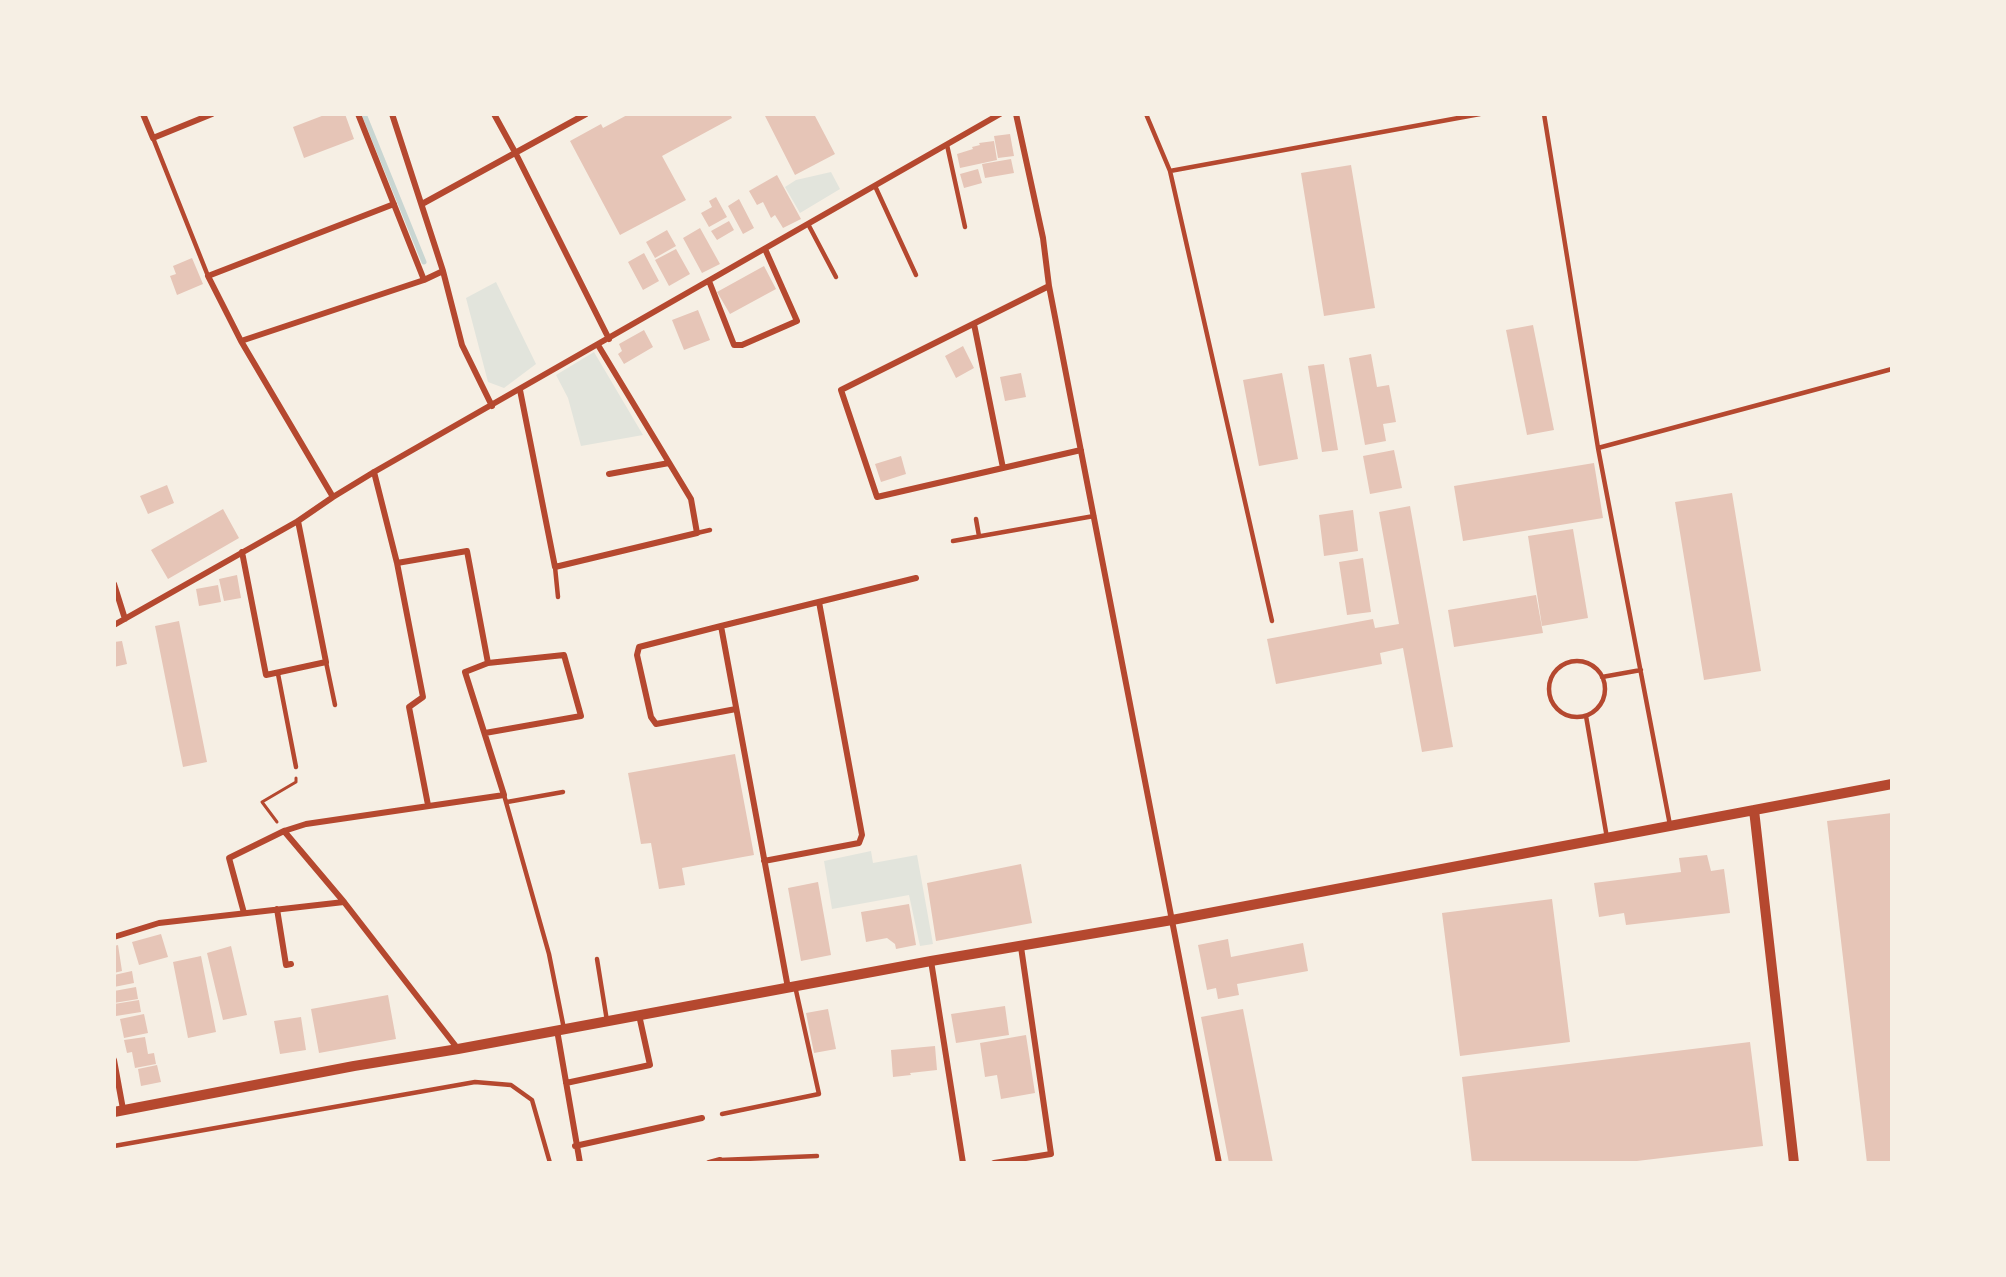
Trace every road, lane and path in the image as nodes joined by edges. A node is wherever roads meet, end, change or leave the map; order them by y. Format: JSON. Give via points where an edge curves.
{"nodes":[{"id":1,"x":143,"y":114,"type":"edge"},
{"id":2,"x":212,"y":114,"type":"edge"},
{"id":3,"x":358,"y":114,"type":"edge"},
{"id":4,"x":392,"y":114,"type":"edge"},
{"id":5,"x":494,"y":114,"type":"edge"},
{"id":6,"x":586,"y":114,"type":"edge"},
{"id":7,"x":1000,"y":114,"type":"edge"},
{"id":8,"x":1016,"y":114,"type":"edge"},
{"id":9,"x":1146,"y":114,"type":"edge"},
{"id":10,"x":1480,"y":114,"type":"edge"},
{"id":11,"x":1544,"y":114,"type":"edge"},
{"id":12,"x":153,"y":138,"type":"junction"},
{"id":13,"x":947,"y":145,"type":"junction"},
{"id":14,"x":516,"y":154,"type":"junction"},
{"id":15,"x":1170,"y":171,"type":"junction"},
{"id":16,"x":875,"y":186,"type":"junction"},
{"id":17,"x":394,"y":204,"type":"junction"},
{"id":18,"x":422,"y":204,"type":"junction"},
{"id":19,"x":808,"y":224,"type":"junction"},
{"id":20,"x":965,"y":227,"type":"dead end"},
{"id":21,"x":765,"y":249,"type":"junction"},
{"id":22,"x":442,"y":272,"type":"junction"},
{"id":23,"x":916,"y":274,"type":"dead end"},
{"id":24,"x":208,"y":276,"type":"junction"},
{"id":25,"x":836,"y":277,"type":"dead end"},
{"id":26,"x":424,"y":280,"type":"junction"},
{"id":27,"x":709,"y":281,"type":"junction"},
{"id":28,"x":1049,"y":286,"type":"junction"},
{"id":29,"x":974,"y":324,"type":"junction"},
{"id":30,"x":609,"y":339,"type":"junction"},
{"id":31,"x":241,"y":341,"type":"junction"},
{"id":32,"x":598,"y":345,"type":"junction"},
{"id":33,"x":1892,"y":369,"type":"edge"},
{"id":34,"x":520,"y":390,"type":"junction"},
{"id":35,"x":492,"y":406,"type":"junction"},
{"id":36,"x":1598,"y":448,"type":"junction"},
{"id":37,"x":1081,"y":450,"type":"junction"},
{"id":38,"x":669,"y":463,"type":"junction"},
{"id":39,"x":1004,"y":468,"type":"junction"},
{"id":40,"x":374,"y":472,"type":"junction"},
{"id":41,"x":609,"y":474,"type":"dead end"},
{"id":42,"x":333,"y":497,"type":"junction"},
{"id":43,"x":1094,"y":516,"type":"junction"},
{"id":44,"x":976,"y":519,"type":"dead end"},
{"id":45,"x":298,"y":521,"type":"junction"},
{"id":46,"x":710,"y":530,"type":"dead end"},
{"id":47,"x":697,"y":533,"type":"junction"},
{"id":48,"x":979,"y":536,"type":"junction"},
{"id":49,"x":953,"y":541,"type":"dead end"},
{"id":50,"x":242,"y":552,"type":"junction"},
{"id":51,"x":398,"y":564,"type":"junction"},
{"id":52,"x":555,"y":567,"type":"junction"},
{"id":53,"x":916,"y":578,"type":"dead end"},
{"id":54,"x":114,"y":584,"type":"edge"},
{"id":55,"x":558,"y":597,"type":"dead end"},
{"id":56,"x":819,"y":602,"type":"junction"},
{"id":57,"x":125,"y":619,"type":"junction"},
{"id":58,"x":1272,"y":621,"type":"dead end"},
{"id":59,"x":114,"y":626,"type":"edge"},
{"id":60,"x":721,"y":626,"type":"junction"},
{"id":61,"x":326,"y":662,"type":"junction"},
{"id":62,"x":488,"y":663,"type":"junction"},
{"id":63,"x":1641,"y":670,"type":"junction"},
{"id":64,"x":279,"y":674,"type":"junction"},
{"id":65,"x":1602,"y":677,"type":"junction"},
{"id":66,"x":335,"y":705,"type":"dead end"},
{"id":67,"x":736,"y":709,"type":"junction"},
{"id":68,"x":1586,"y":716,"type":"junction"},
{"id":69,"x":485,"y":733,"type":"junction"},
{"id":70,"x":296,"y":767,"type":"joint"},
{"id":71,"x":1892,"y":784,"type":"edge"},
{"id":72,"x":563,"y":792,"type":"dead end"},
{"id":73,"x":504,"y":795,"type":"junction"},
{"id":74,"x":507,"y":802,"type":"junction"},
{"id":75,"x":428,"y":806,"type":"junction"},
{"id":76,"x":1754,"y":810,"type":"junction"},
{"id":77,"x":1670,"y":825,"type":"junction"},
{"id":78,"x":284,"y":831,"type":"junction"},
{"id":79,"x":1607,"y":838,"type":"junction"},
{"id":80,"x":764,"y":861,"type":"junction"},
{"id":81,"x":344,"y":902,"type":"junction"},
{"id":82,"x":277,"y":909,"type":"junction"},
{"id":83,"x":244,"y":913,"type":"junction"},
{"id":84,"x":1172,"y":920,"type":"junction"},
{"id":85,"x":114,"y":937,"type":"edge"},
{"id":86,"x":1021,"y":947,"type":"junction"},
{"id":87,"x":597,"y":959,"type":"dead end"},
{"id":88,"x":932,"y":961,"type":"junction"},
{"id":89,"x":286,"y":965,"type":"dead end"},
{"id":90,"x":792,"y":987,"type":"junction"},
{"id":91,"x":639,"y":1015,"type":"junction"},
{"id":92,"x":607,"y":1021,"type":"junction"},
{"id":93,"x":560,"y":1029,"type":"junction"},
{"id":94,"x":458,"y":1049,"type":"junction"},
{"id":95,"x":114,"y":1060,"type":"edge"},
{"id":96,"x":566,"y":1083,"type":"junction"},
{"id":97,"x":119,"y":1110,"type":"edge"},
{"id":98,"x":722,"y":1114,"type":"dead end"},
{"id":99,"x":702,"y":1118,"type":"dead end"},
{"id":100,"x":114,"y":1146,"type":"edge"},
{"id":101,"x":575,"y":1146,"type":"junction"},
{"id":102,"x":817,"y":1156,"type":"dead end"},
{"id":103,"x":720,"y":1162,"type":"edge"},
{"id":104,"x":550,"y":1163,"type":"edge"},
{"id":105,"x":580,"y":1163,"type":"edge"},
{"id":106,"x":709,"y":1163,"type":"edge"},
{"id":107,"x":963,"y":1163,"type":"edge"},
{"id":108,"x":994,"y":1163,"type":"edge"},
{"id":109,"x":1219,"y":1163,"type":"edge"},
{"id":110,"x":1794,"y":1163,"type":"edge"}],
"edges":[{"from":1,"to":12,"type":"street"},
{"from":2,"to":12,"type":"street"},
{"from":3,"to":17,"type":"street"},
{"from":4,"to":18,"type":"street"},
{"from":5,"to":14,"type":"street"},
{"from":6,"to":14,"type":"street"},
{"from":7,"to":13,"type":"street"},
{"from":8,"to":28,"type":"street","via":[[1043,238]]},
{"from":9,"to":15,"type":"lane"},
{"from":10,"to":15,"type":"lane"},
{"from":11,"to":36,"type":"lane"},
{"from":12,"to":24,"type":"lane"},
{"from":13,"to":16,"type":"street"},
{"from":13,"to":20,"type":"lane"},
{"from":14,"to":18,"type":"street"},
{"from":14,"to":30,"type":"street"},
{"from":15,"to":58,"type":"lane"},
{"from":16,"to":19,"type":"street"},
{"from":16,"to":23,"type":"lane"},
{"from":17,"to":24,"type":"street"},
{"from":17,"to":26,"type":"street"},
{"from":18,"to":22,"type":"street"},
{"from":19,"to":21,"type":"street"},
{"from":19,"to":25,"type":"lane"},
{"from":21,"to":27,"type":"street"},
{"from":21,"to":27,"type":"street","via":[[797,321],[734,345]]},
{"from":22,"to":26,"type":"street"},
{"from":22,"to":35,"type":"street","via":[[462,345]]},
{"from":24,"to":31,"type":"street"},
{"from":26,"to":31,"type":"street"},
{"from":27,"to":30,"type":"street"},
{"from":28,"to":29,"type":"street"},
{"from":28,"to":37,"type":"street"},
{"from":29,"to":39,"type":"street"},
{"from":29,"to":39,"type":"street","via":[[841,390],[877,497]]},
{"from":30,"to":32,"type":"street"},
{"from":31,"to":42,"type":"street"},
{"from":32,"to":34,"type":"street"},
{"from":32,"to":38,"type":"street"},
{"from":33,"to":36,"type":"lane"},
{"from":34,"to":35,"type":"street"},
{"from":34,"to":52,"type":"street"},
{"from":35,"to":40,"type":"street"},
{"from":36,"to":63,"type":"lane"},
{"from":37,"to":39,"type":"street"},
{"from":37,"to":43,"type":"street"},
{"from":38,"to":41,"type":"street"},
{"from":38,"to":47,"type":"street","via":[[691,499]]},
{"from":40,"to":42,"type":"street"},
{"from":40,"to":51,"type":"street"},
{"from":42,"to":45,"type":"street"},
{"from":43,"to":48,"type":"lane"},
{"from":43,"to":84,"type":"street"},
{"from":44,"to":48,"type":"lane"},
{"from":45,"to":50,"type":"street"},
{"from":45,"to":61,"type":"street"},
{"from":46,"to":47,"type":"lane"},
{"from":47,"to":52,"type":"street"},
{"from":48,"to":49,"type":"lane"},
{"from":50,"to":57,"type":"street"},
{"from":50,"to":64,"type":"street","via":[[267,675]]},
{"from":51,"to":62,"type":"street","via":[[467,551]]},
{"from":51,"to":75,"type":"street","via":[[423,697],[409,708]]},
{"from":52,"to":55,"type":"lane"},
{"from":53,"to":56,"type":"street"},
{"from":54,"to":57,"type":"street"},
{"from":56,"to":60,"type":"street"},
{"from":56,"to":80,"type":"street","via":[[862,836],[860,843]]},
{"from":57,"to":59,"type":"street"},
{"from":60,"to":67,"type":"street"},
{"from":60,"to":67,"type":"street","via":[[639,647],[637,655],[656,724]]},
{"from":61,"to":64,"type":"street"},
{"from":61,"to":66,"type":"lane"},
{"from":62,"to":69,"type":"street","via":[[465,672]]},
{"from":62,"to":69,"type":"street","via":[[564,656],[581,716]]},
{"from":63,"to":65,"type":"lane"},
{"from":63,"to":77,"type":"lane"},
{"from":64,"to":70,"type":"lane"},
{"from":65,"to":68,"type":"lane","via":[[1603,699]]},
{"from":65,"to":68,"type":"lane","via":[[1594,667],[1573,661],[1552,675],[1552,702],[1560,712]]},
{"from":67,"to":80,"type":"street"},
{"from":68,"to":79,"type":"lane"},
{"from":69,"to":73,"type":"street"},
{"from":70,"to":78,"type":"path","via":[[296,782],[262,802]]},
{"from":71,"to":76,"type":"street"},
{"from":72,"to":74,"type":"lane"},
{"from":73,"to":74,"type":"lane"},
{"from":73,"to":75,"type":"street"},
{"from":74,"to":93,"type":"lane","via":[[549,954]]},
{"from":75,"to":78,"type":"street","via":[[306,824]]},
{"from":76,"to":77,"type":"street"},
{"from":76,"to":110,"type":"street"},
{"from":77,"to":79,"type":"street"},
{"from":78,"to":81,"type":"street"},
{"from":78,"to":83,"type":"street","via":[[229,858]]},
{"from":79,"to":84,"type":"street"},
{"from":80,"to":90,"type":"street"},
{"from":81,"to":82,"type":"street"},
{"from":81,"to":94,"type":"street"},
{"from":82,"to":83,"type":"street"},
{"from":82,"to":89,"type":"street"},
{"from":83,"to":85,"type":"street","via":[[159,923]]},
{"from":84,"to":86,"type":"street"},
{"from":84,"to":109,"type":"street"},
{"from":86,"to":88,"type":"street"},
{"from":86,"to":108,"type":"street","via":[[1051,1154]]},
{"from":87,"to":92,"type":"lane"},
{"from":88,"to":90,"type":"street"},
{"from":88,"to":107,"type":"street"},
{"from":90,"to":91,"type":"street"},
{"from":90,"to":98,"type":"lane","via":[[819,1094]]},
{"from":91,"to":92,"type":"street"},
{"from":91,"to":96,"type":"street","via":[[650,1065]]},
{"from":92,"to":93,"type":"street"},
{"from":93,"to":94,"type":"street"},
{"from":93,"to":96,"type":"street"},
{"from":94,"to":97,"type":"street"},
{"from":95,"to":97,"type":"street"},
{"from":96,"to":101,"type":"street"},
{"from":99,"to":101,"type":"street"},
{"from":100,"to":104,"type":"lane","via":[[475,1082],[511,1085],[532,1100]]},
{"from":101,"to":105,"type":"street"},
{"from":102,"to":103,"type":"lane"},
{"from":103,"to":106,"type":"street"}]}
